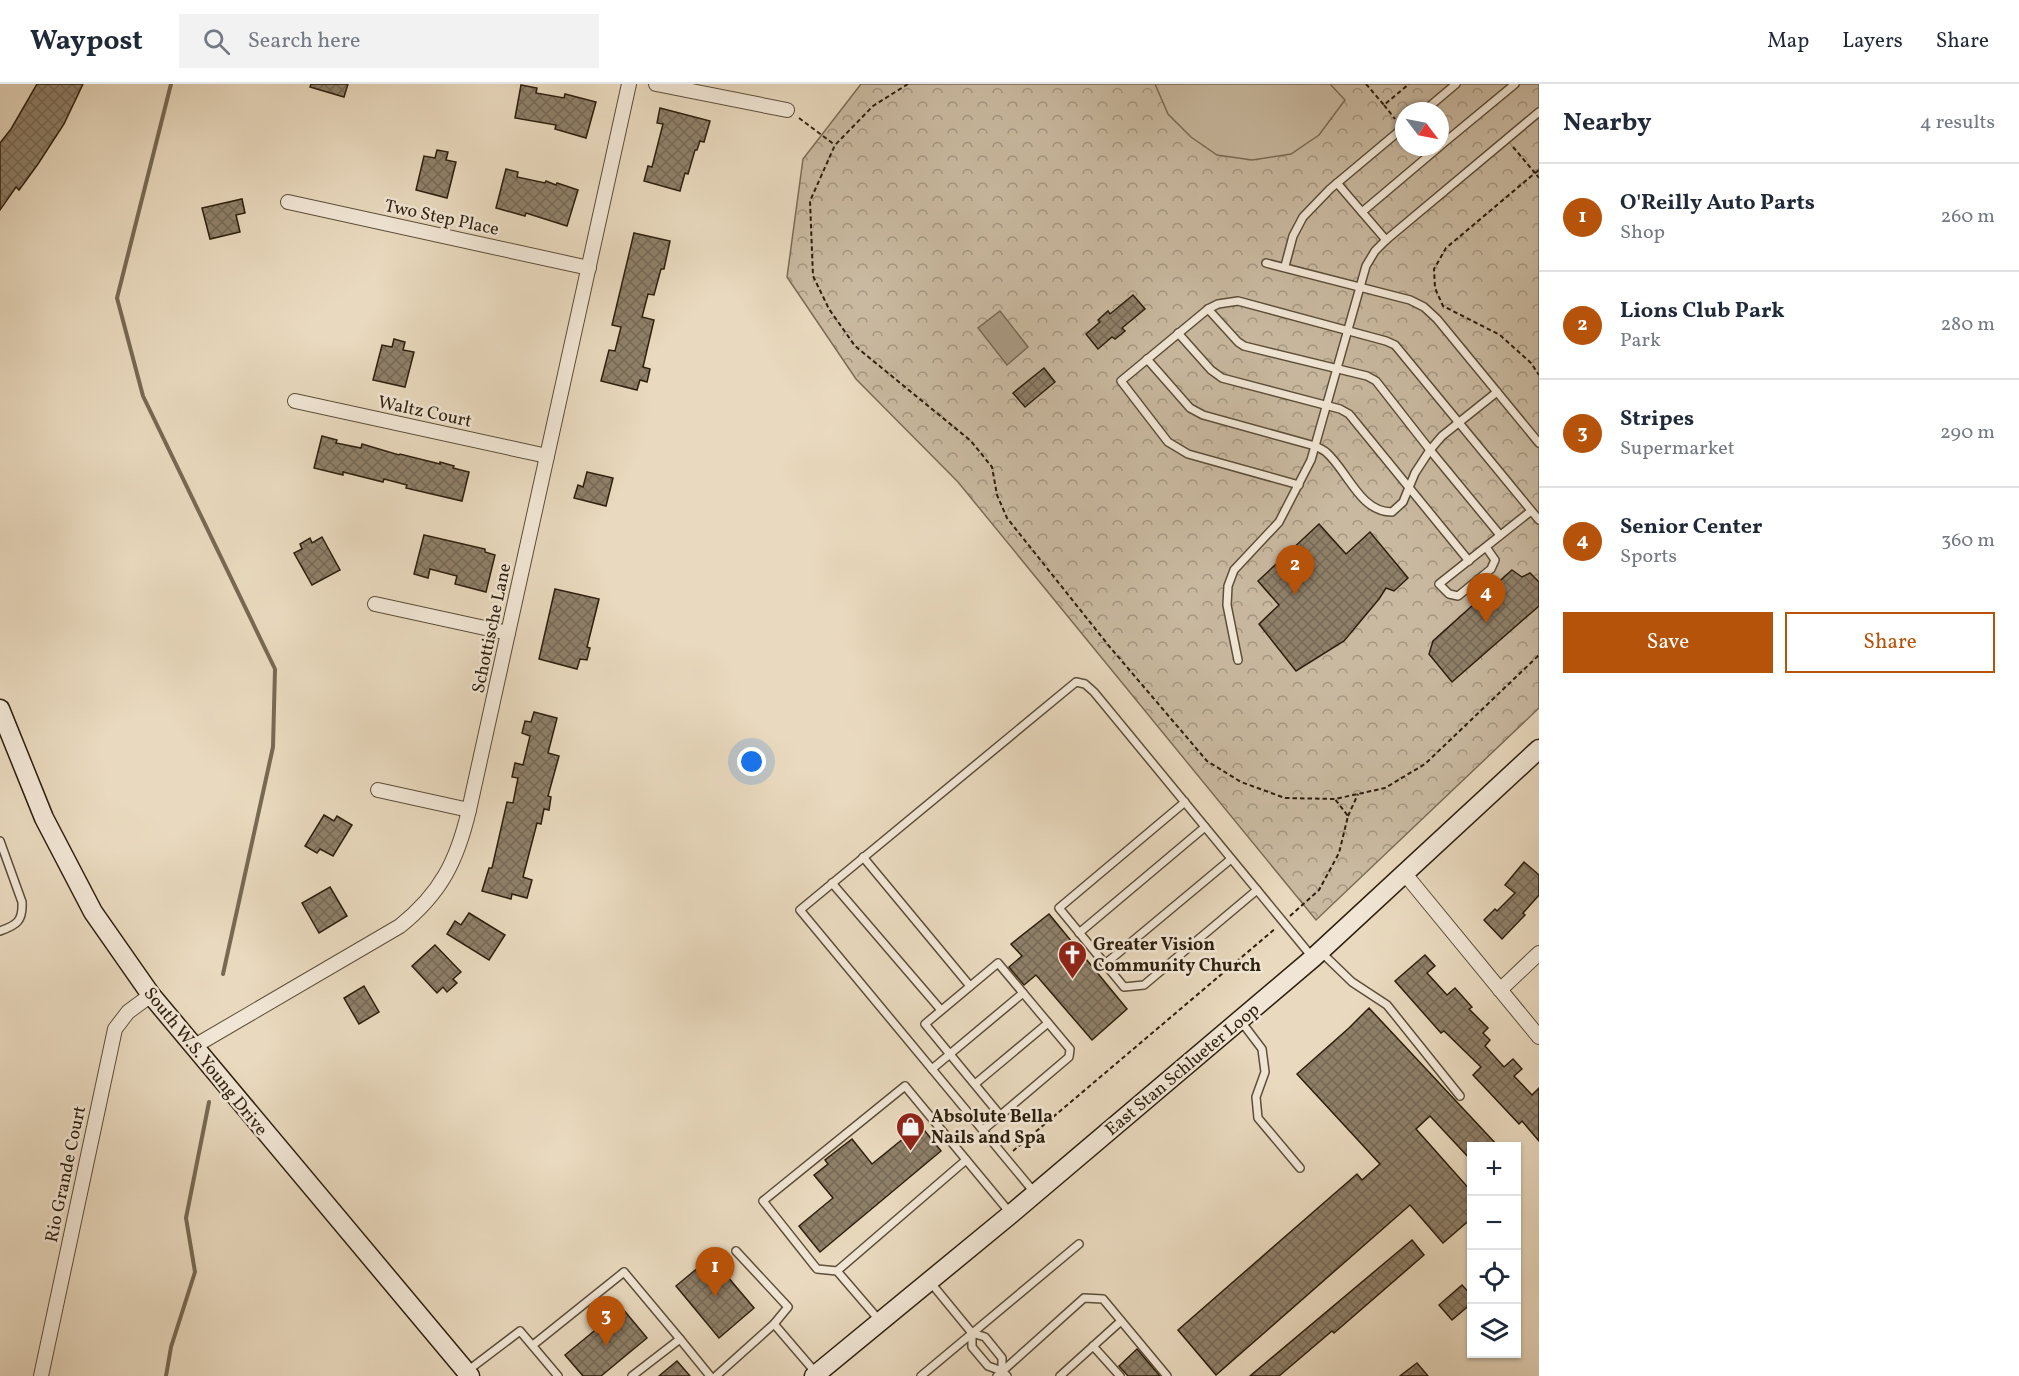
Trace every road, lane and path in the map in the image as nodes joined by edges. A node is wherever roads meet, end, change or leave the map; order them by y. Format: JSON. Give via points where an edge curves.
{"nodes":[{"id":1,"x":629,"y":84,"type":"edge"},
{"id":2,"x":656,"y":84,"type":"edge"},
{"id":3,"x":908,"y":84,"type":"edge"},
{"id":4,"x":1366,"y":84,"type":"edge"},
{"id":5,"x":1409,"y":84,"type":"edge"},
{"id":6,"x":1456,"y":84,"type":"edge"},
{"id":7,"x":1515,"y":84,"type":"edge"},
{"id":8,"x":1435,"y":102,"type":"edge"},
{"id":9,"x":1384,"y":105,"type":"junction"},
{"id":10,"x":787,"y":110,"type":"joint"},
{"id":11,"x":1539,"y":112,"type":"edge"},
{"id":12,"x":1395,"y":118,"type":"edge"},
{"id":13,"x":1395,"y":135,"type":"edge"},
{"id":14,"x":1449,"y":139,"type":"edge"},
{"id":15,"x":1506,"y":139,"type":"junction"},
{"id":16,"x":835,"y":145,"type":"junction"},
{"id":17,"x":1429,"y":156,"type":"edge"},
{"id":18,"x":1539,"y":170,"type":"edge"},
{"id":19,"x":1535,"y":173,"type":"junction"},
{"id":20,"x":1539,"y":178,"type":"edge"},
{"id":21,"x":1337,"y":183,"type":"junction"},
{"id":22,"x":288,"y":202,"type":"dead end"},
{"id":23,"x":1362,"y":212,"type":"junction"},
{"id":24,"x":1386,"y":240,"type":"junction"},
{"id":25,"x":1266,"y":262,"type":"dead end"},
{"id":26,"x":1285,"y":266,"type":"junction"},
{"id":27,"x":589,"y":268,"type":"junction"},
{"id":28,"x":1359,"y":286,"type":"junction"},
{"id":29,"x":1208,"y":309,"type":"junction"},
{"id":30,"x":1347,"y":331,"type":"junction"},
{"id":31,"x":1178,"y":333,"type":"junction"},
{"id":32,"x":1147,"y":359,"type":"junction"},
{"id":33,"x":1337,"y":368,"type":"junction"},
{"id":34,"x":1539,"y":375,"type":"edge"},
{"id":35,"x":1497,"y":392,"type":"junction"},
{"id":36,"x":295,"y":401,"type":"dead end"},
{"id":37,"x":1326,"y":405,"type":"junction"},
{"id":38,"x":1459,"y":423,"type":"junction"},
{"id":39,"x":1539,"y":443,"type":"edge"},
{"id":40,"x":1315,"y":446,"type":"junction"},
{"id":41,"x":1430,"y":450,"type":"junction"},
{"id":42,"x":547,"y":456,"type":"junction"},
{"id":43,"x":1299,"y":485,"type":"junction"},
{"id":44,"x":1409,"y":488,"type":"junction"},
{"id":45,"x":1531,"y":511,"type":"junction"},
{"id":46,"x":1539,"y":520,"type":"edge"},
{"id":47,"x":1500,"y":535,"type":"junction"},
{"id":48,"x":1486,"y":547,"type":"junction"},
{"id":49,"x":1469,"y":561,"type":"junction"},
{"id":50,"x":375,"y":604,"type":"dead end"},
{"id":51,"x":508,"y":633,"type":"junction"},
{"id":52,"x":1539,"y":655,"type":"edge"},
{"id":53,"x":1238,"y":660,"type":"dead end"},
{"id":54,"x":0,"y":709,"type":"edge"},
{"id":55,"x":1539,"y":749,"type":"edge"},
{"id":56,"x":378,"y":790,"type":"dead end"},
{"id":57,"x":1358,"y":794,"type":"junction"},
{"id":58,"x":1335,"y":799,"type":"junction"},
{"id":59,"x":1185,"y":802,"type":"junction"},
{"id":60,"x":469,"y":810,"type":"junction"},
{"id":61,"x":1348,"y":816,"type":"junction"},
{"id":62,"x":1205,"y":827,"type":"junction"},
{"id":63,"x":0,"y":842,"type":"edge"},
{"id":64,"x":863,"y":857,"type":"junction"},
{"id":65,"x":1231,"y":859,"type":"junction"},
{"id":66,"x":1405,"y":874,"type":"junction"},
{"id":67,"x":832,"y":883,"type":"junction"},
{"id":68,"x":1257,"y":890,"type":"junction"},
{"id":69,"x":1283,"y":922,"type":"junction"},
{"id":70,"x":0,"y":931,"type":"edge"},
{"id":71,"x":1079,"y":933,"type":"junction"},
{"id":72,"x":1539,"y":953,"type":"edge"},
{"id":73,"x":1317,"y":955,"type":"junction"},
{"id":74,"x":1105,"y":964,"type":"junction"},
{"id":75,"x":970,"y":986,"type":"junction"},
{"id":76,"x":1500,"y":990,"type":"junction"},
{"id":77,"x":1023,"y":993,"type":"junction"},
{"id":78,"x":151,"y":995,"type":"junction"},
{"id":79,"x":941,"y":1010,"type":"junction"},
{"id":80,"x":1240,"y":1020,"type":"junction"},
{"id":81,"x":1048,"y":1023,"type":"junction"},
{"id":82,"x":1539,"y":1038,"type":"edge"},
{"id":83,"x":193,"y":1047,"type":"junction"},
{"id":84,"x":950,"y":1054,"type":"junction"},
{"id":85,"x":932,"y":1069,"type":"junction"},
{"id":86,"x":975,"y":1084,"type":"junction"},
{"id":87,"x":1460,"y":1096,"type":"dead end"},
{"id":88,"x":1000,"y":1115,"type":"junction"},
{"id":89,"x":983,"y":1130,"type":"junction"},
{"id":90,"x":1005,"y":1157,"type":"junction"},
{"id":91,"x":966,"y":1160,"type":"junction"},
{"id":92,"x":1300,"y":1168,"type":"dead end"},
{"id":93,"x":1035,"y":1193,"type":"junction"},
{"id":94,"x":1011,"y":1214,"type":"junction"},
{"id":95,"x":1079,"y":1244,"type":"dead end"},
{"id":96,"x":736,"y":1251,"type":"dead end"},
{"id":97,"x":837,"y":1271,"type":"junction"},
{"id":98,"x":929,"y":1281,"type":"junction"},
{"id":99,"x":1121,"y":1321,"type":"junction"},
{"id":100,"x":880,"y":1322,"type":"junction"},
{"id":101,"x":774,"y":1324,"type":"junction"},
{"id":102,"x":972,"y":1333,"type":"junction"},
{"id":103,"x":680,"y":1339,"type":"junction"},
{"id":104,"x":533,"y":1345,"type":"junction"},
{"id":105,"x":1093,"y":1346,"type":"junction"},
{"id":106,"x":1002,"y":1374,"type":"edge"},
{"id":107,"x":465,"y":1375,"type":"edge"},
{"id":108,"x":816,"y":1375,"type":"edge"},
{"id":109,"x":1064,"y":1375,"type":"edge"},
{"id":110,"x":41,"y":1376,"type":"edge"},
{"id":111,"x":558,"y":1376,"type":"edge"},
{"id":112,"x":632,"y":1376,"type":"edge"},
{"id":113,"x":710,"y":1376,"type":"edge"},
{"id":114,"x":716,"y":1376,"type":"edge"},
{"id":115,"x":921,"y":1376,"type":"edge"},
{"id":116,"x":1120,"y":1376,"type":"edge"},
{"id":117,"x":1167,"y":1376,"type":"edge"}],
"edges":[{"from":1,"to":27,"type":"street","name":"Schottische Lane"},
{"from":2,"to":10,"type":"street"},
{"from":3,"to":16,"type":"path","via":[[873,106]]},
{"from":4,"to":9,"type":"path"},
{"from":5,"to":9,"type":"path"},
{"from":6,"to":8,"type":"lane"},
{"from":7,"to":14,"type":"lane"},
{"from":9,"to":12,"type":"path"},
{"from":10,"to":16,"type":"path"},
{"from":11,"to":15,"type":"lane"},
{"from":13,"to":21,"type":"lane"},
{"from":15,"to":19,"type":"path"},
{"from":15,"to":24,"type":"lane"},
{"from":16,"to":58,"type":"path","via":[[810,201],[813,276],[829,309],[855,346],[971,441],[992,467],[997,495],[1007,518],[1108,646],[1207,761],[1241,782],[1285,798]]},
{"from":17,"to":23,"type":"lane"},
{"from":18,"to":19,"type":"path"},
{"from":19,"to":20,"type":"path"},
{"from":19,"to":34,"type":"path","via":[[1446,248],[1434,269],[1435,288],[1443,306],[1500,335],[1532,363]]},
{"from":21,"to":23,"type":"lane"},
{"from":21,"to":26,"type":"lane","via":[[1303,217]]},
{"from":22,"to":27,"type":"street","name":"Two Step Place"},
{"from":23,"to":24,"type":"lane"},
{"from":24,"to":28,"type":"lane","via":[[1366,266]]},
{"from":25,"to":26,"type":"lane"},
{"from":26,"to":28,"type":"lane"},
{"from":27,"to":42,"type":"street","name":"Schottische Lane"},
{"from":28,"to":30,"type":"lane"},
{"from":28,"to":35,"type":"lane","via":[[1410,300],[1424,308]]},
{"from":29,"to":30,"type":"lane","via":[[1238,301]]},
{"from":29,"to":31,"type":"lane"},
{"from":29,"to":33,"type":"lane","via":[[1244,346]]},
{"from":30,"to":33,"type":"lane"},
{"from":30,"to":38,"type":"lane","via":[[1395,345]]},
{"from":31,"to":32,"type":"lane"},
{"from":31,"to":37,"type":"lane","via":[[1222,378]]},
{"from":32,"to":40,"type":"lane","via":[[1190,408],[1203,416]]},
{"from":32,"to":43,"type":"lane","via":[[1121,381],[1168,442],[1188,454]]},
{"from":33,"to":37,"type":"lane"},
{"from":33,"to":41,"type":"lane","via":[[1376,381]]},
{"from":35,"to":38,"type":"lane"},
{"from":35,"to":39,"type":"lane"},
{"from":36,"to":42,"type":"street","name":"Waltz Court"},
{"from":37,"to":40,"type":"lane"},
{"from":37,"to":44,"type":"lane","via":[[1349,414]]},
{"from":38,"to":41,"type":"lane"},
{"from":38,"to":45,"type":"lane"},
{"from":40,"to":43,"type":"lane"},
{"from":40,"to":44,"type":"lane","via":[[1327,453],[1371,507],[1382,512],[1392,512],[1403,502]]},
{"from":41,"to":44,"type":"lane"},
{"from":41,"to":47,"type":"lane"},
{"from":42,"to":51,"type":"street","name":"Schottische Lane"},
{"from":43,"to":53,"type":"lane","via":[[1279,522],[1234,570],[1228,586],[1227,605]]},
{"from":44,"to":49,"type":"lane"},
{"from":45,"to":46,"type":"lane"},
{"from":45,"to":47,"type":"lane"},
{"from":47,"to":48,"type":"lane"},
{"from":48,"to":49,"type":"lane"},
{"from":48,"to":49,"type":"lane","via":[[1495,560],[1491,569],[1458,596],[1449,594],[1439,584]]},
{"from":50,"to":51,"type":"street"},
{"from":51,"to":60,"type":"street","name":"Schottische Lane"},
{"from":52,"to":57,"type":"path","via":[[1425,764],[1385,788]]},
{"from":54,"to":78,"type":"main road","name":"South W.S. Young Drive","via":[[9,741],[44,818],[93,912]]},
{"from":55,"to":66,"type":"main road","name":"East Stan Schlueter Loop"},
{"from":56,"to":60,"type":"street"},
{"from":57,"to":58,"type":"path"},
{"from":57,"to":61,"type":"path"},
{"from":58,"to":61,"type":"path"},
{"from":59,"to":62,"type":"lane"},
{"from":59,"to":64,"type":"lane","via":[[1094,692],[1076,682]]},
{"from":59,"to":71,"type":"lane","via":[[1059,908]]},
{"from":60,"to":83,"type":"street","name":"Schottische Lane","via":[[454,861],[437,890],[415,914],[385,936]]},
{"from":61,"to":69,"type":"path","via":[[1340,853],[1319,891]]},
{"from":62,"to":65,"type":"lane"},
{"from":62,"to":71,"type":"lane"},
{"from":63,"to":70,"type":"lane","via":[[23,912],[18,921]]},
{"from":64,"to":67,"type":"lane"},
{"from":64,"to":75,"type":"lane"},
{"from":65,"to":68,"type":"lane"},
{"from":65,"to":74,"type":"lane"},
{"from":66,"to":73,"type":"main road","name":"East Stan Schlueter Loop"},
{"from":66,"to":76,"type":"street"},
{"from":67,"to":79,"type":"lane"},
{"from":67,"to":85,"type":"lane","via":[[800,910]]},
{"from":68,"to":69,"type":"lane"},
{"from":68,"to":74,"type":"lane","via":[[1144,985],[1124,987]]},
{"from":69,"to":73,"type":"lane"},
{"from":69,"to":90,"type":"path"},
{"from":71,"to":74,"type":"lane"},
{"from":72,"to":76,"type":"street"},
{"from":73,"to":80,"type":"main road","name":"East Stan Schlueter Loop"},
{"from":73,"to":87,"type":"lane","via":[[1388,1005]]},
{"from":75,"to":77,"type":"lane","via":[[998,963]]},
{"from":75,"to":79,"type":"lane"},
{"from":76,"to":82,"type":"street"},
{"from":77,"to":81,"type":"lane"},
{"from":77,"to":84,"type":"lane"},
{"from":78,"to":83,"type":"main road","name":"South W.S. Young Drive"},
{"from":78,"to":110,"type":"street","name":"Rio Grande Court","via":[[128,1012],[115,1029]]},
{"from":79,"to":84,"type":"lane","via":[[925,1024]]},
{"from":80,"to":92,"type":"lane","via":[[1262,1049],[1265,1072],[1256,1097],[1258,1118]]},
{"from":80,"to":93,"type":"main road","name":"East Stan Schlueter Loop"},
{"from":81,"to":86,"type":"lane"},
{"from":81,"to":88,"type":"lane","via":[[1070,1049],[1069,1057]]},
{"from":83,"to":107,"type":"main road","name":"South W.S. Young Drive"},
{"from":84,"to":85,"type":"lane"},
{"from":84,"to":86,"type":"lane"},
{"from":85,"to":89,"type":"lane"},
{"from":86,"to":88,"type":"lane"},
{"from":88,"to":89,"type":"lane"},
{"from":89,"to":90,"type":"lane"},
{"from":90,"to":93,"type":"lane"},
{"from":91,"to":94,"type":"lane"},
{"from":91,"to":97,"type":"lane"},
{"from":91,"to":97,"type":"lane","via":[[905,1086],[763,1201],[817,1269]]},
{"from":93,"to":94,"type":"main road","name":"East Stan Schlueter Loop"},
{"from":94,"to":98,"type":"main road","name":"East Stan Schlueter Loop"},
{"from":95,"to":102,"type":"lane"},
{"from":96,"to":101,"type":"lane","via":[[788,1307]]},
{"from":97,"to":100,"type":"lane"},
{"from":98,"to":100,"type":"main road","name":"East Stan Schlueter Loop"},
{"from":98,"to":102,"type":"lane"},
{"from":99,"to":105,"type":"lane"},
{"from":99,"to":106,"type":"lane","via":[[1103,1299],[1084,1298]]},
{"from":99,"to":117,"type":"lane"},
{"from":100,"to":108,"type":"main road","name":"East Stan Schlueter Loop"},
{"from":101,"to":108,"type":"lane"},
{"from":101,"to":114,"type":"lane"},
{"from":102,"to":106,"type":"lane","via":[[972,1347],[988,1366]]},
{"from":102,"to":106,"type":"lane","via":[[985,1337],[1002,1358]]},
{"from":102,"to":115,"type":"lane"},
{"from":103,"to":104,"type":"lane","via":[[624,1272]]},
{"from":103,"to":112,"type":"lane"},
{"from":103,"to":113,"type":"lane"},
{"from":104,"to":107,"type":"lane","via":[[520,1331]]},
{"from":104,"to":111,"type":"lane"},
{"from":105,"to":109,"type":"lane"},
{"from":105,"to":116,"type":"lane"}]}
